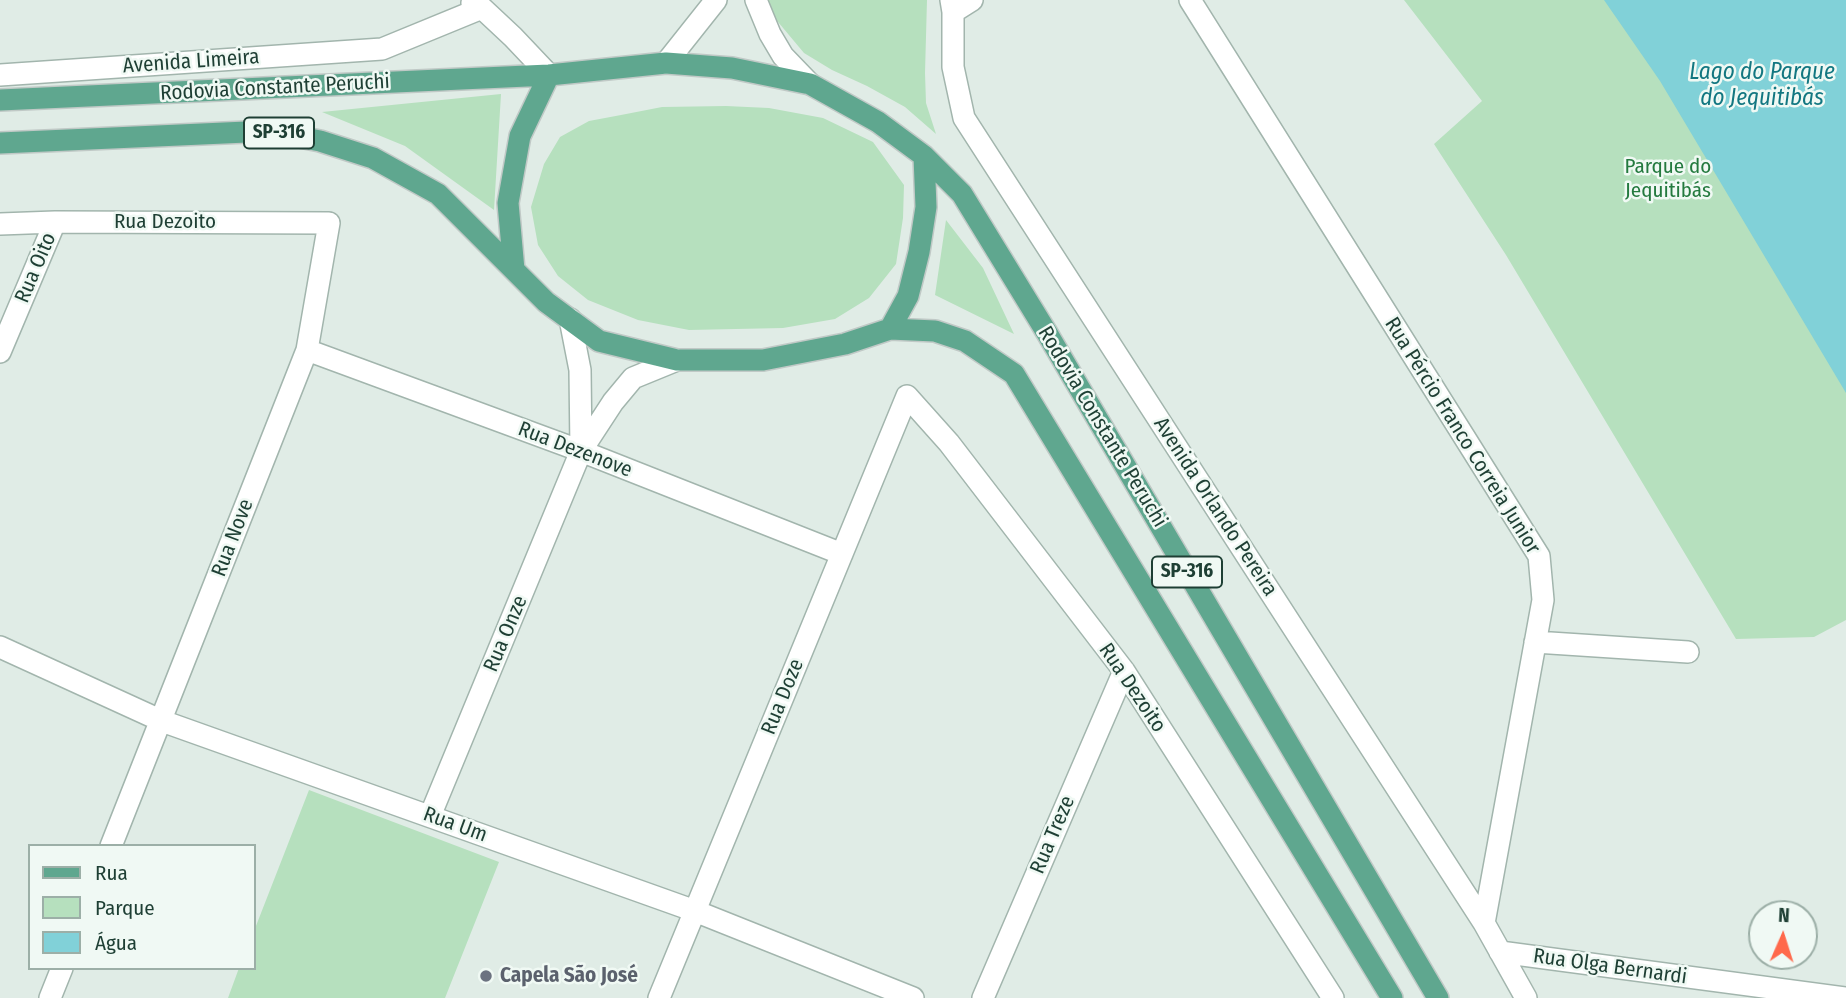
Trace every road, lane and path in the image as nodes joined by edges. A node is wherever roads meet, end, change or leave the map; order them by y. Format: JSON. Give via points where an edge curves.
{"nodes":[{"id":1,"x":716,"y":0,"type":"edge"},
{"id":2,"x":756,"y":0,"type":"edge"},
{"id":3,"x":972,"y":0,"type":"edge"},
{"id":4,"x":1190,"y":0,"type":"edge"},
{"id":5,"x":478,"y":3,"type":"edge"},
{"id":6,"x":952,"y":6,"type":"edge"},
{"id":7,"x":666,"y":63,"type":"junction"},
{"id":8,"x":0,"y":75,"type":"edge"},
{"id":9,"x":549,"y":75,"type":"junction"},
{"id":10,"x":810,"y":84,"type":"junction"},
{"id":11,"x":0,"y":100,"type":"edge"},
{"id":12,"x":0,"y":143,"type":"edge"},
{"id":13,"x":924,"y":156,"type":"junction"},
{"id":14,"x":55,"y":222,"type":"junction"},
{"id":15,"x":329,"y":223,"type":"joint"},
{"id":16,"x":0,"y":224,"type":"edge"},
{"id":17,"x":514,"y":270,"type":"junction"},
{"id":18,"x":570,"y":319,"type":"junction"},
{"id":19,"x":890,"y":329,"type":"junction"},
{"id":20,"x":307,"y":350,"type":"junction"},
{"id":21,"x":0,"y":352,"type":"edge"},
{"id":22,"x":677,"y":360,"type":"junction"},
{"id":23,"x":908,"y":396,"type":"joint"},
{"id":24,"x":582,"y":451,"type":"junction"},
{"id":25,"x":842,"y":554,"type":"junction"},
{"id":26,"x":1535,"y":642,"type":"junction"},
{"id":27,"x":0,"y":647,"type":"edge"},
{"id":28,"x":1688,"y":652,"type":"dead end"},
{"id":29,"x":1124,"y":671,"type":"junction"},
{"id":30,"x":162,"y":721,"type":"junction"},
{"id":31,"x":430,"y":816,"type":"junction"},
{"id":32,"x":112,"y":844,"type":"edge"},
{"id":33,"x":695,"y":911,"type":"junction"},
{"id":34,"x":1484,"y":923,"type":"junction"},
{"id":35,"x":1500,"y":952,"type":"junction"},
{"id":36,"x":61,"y":970,"type":"edge"},
{"id":37,"x":50,"y":998,"type":"edge"},
{"id":38,"x":659,"y":998,"type":"edge"},
{"id":39,"x":913,"y":998,"type":"edge"},
{"id":40,"x":983,"y":998,"type":"edge"},
{"id":41,"x":1333,"y":998,"type":"edge"},
{"id":42,"x":1392,"y":998,"type":"edge"},
{"id":43,"x":1438,"y":998,"type":"edge"},
{"id":44,"x":1526,"y":998,"type":"edge"},
{"id":45,"x":1846,"y":998,"type":"edge"}],
"edges":[{"from":1,"to":7,"type":"street"},
{"from":2,"to":10,"type":"street","via":[[783,56]]},
{"from":3,"to":6,"type":"street"},
{"from":4,"to":26,"type":"street","name":"Rua Pércio Franco Correia Junior","via":[[1539,556],[1543,600]]},
{"from":5,"to":8,"type":"street","name":"Avenida Limeira","via":[[382,49]]},
{"from":5,"to":9,"type":"street"},
{"from":6,"to":34,"type":"street","name":"Avenida Orlando Pereira","via":[[953,67],[964,118]]},
{"from":7,"to":9,"type":"main road","number":"SP-316"},
{"from":7,"to":10,"type":"main road","number":"SP-316","via":[[732,68]]},
{"from":9,"to":11,"type":"main road","name":"Rodovia Constante Peruchi","number":"SP-316"},
{"from":9,"to":17,"type":"main road","via":[[520,136],[508,203]]},
{"from":10,"to":13,"type":"main road","number":"SP-316","via":[[878,122]]},
{"from":12,"to":17,"type":"main road","name":"Rodovia Constante Peruchi","number":"SP-316","via":[[269,131],[320,141],[373,158],[438,194]]},
{"from":13,"to":19,"type":"main road","via":[[926,208],[919,252],[908,296]]},
{"from":13,"to":43,"type":"main road","name":"Rodovia Constante Peruchi","number":"SP-316","via":[[962,194],[1033,310]]},
{"from":14,"to":15,"type":"street","name":"Rua Dezoito"},
{"from":14,"to":16,"type":"street","name":"Rua Dezoito"},
{"from":14,"to":21,"type":"street","name":"Rua Oito"},
{"from":15,"to":20,"type":"street","name":"Rua Nove"},
{"from":17,"to":18,"type":"main road","number":"SP-316"},
{"from":18,"to":22,"type":"main road","number":"SP-316","via":[[599,341]]},
{"from":18,"to":24,"type":"street","via":[[580,370]]},
{"from":19,"to":22,"type":"main road","number":"SP-316","via":[[845,344],[763,360]]},
{"from":19,"to":42,"type":"main road","number":"SP-316","via":[[935,331],[965,341],[1014,374]]},
{"from":20,"to":24,"type":"street","name":"Rua Dezenove"},
{"from":20,"to":30,"type":"street","name":"Rua Nove"},
{"from":22,"to":24,"type":"street","name":"Rua Onze","via":[[633,379],[612,401]]},
{"from":23,"to":25,"type":"street","name":"Rua Doze"},
{"from":23,"to":29,"type":"street","name":"Rua Dezoito"},
{"from":24,"to":25,"type":"street","name":"Rua Dezenove"},
{"from":24,"to":31,"type":"street","name":"Rua Onze"},
{"from":25,"to":33,"type":"street","name":"Rua Doze"},
{"from":26,"to":28,"type":"street"},
{"from":26,"to":34,"type":"street","name":"Rua Pércio Franco Correia Junior"},
{"from":27,"to":30,"type":"street","name":"Rua Um"},
{"from":29,"to":40,"type":"street","name":"Rua Treze"},
{"from":29,"to":41,"type":"street","name":"Rua Dezoito"},
{"from":30,"to":31,"type":"street","name":"Rua Um"},
{"from":30,"to":32,"type":"street","name":"Rua Nove"},
{"from":31,"to":33,"type":"street","name":"Rua Um"},
{"from":33,"to":38,"type":"street","name":"Rua Doze"},
{"from":33,"to":39,"type":"street","name":"Rua Um"},
{"from":34,"to":35,"type":"street","name":"Avenida Orlando Pereira"},
{"from":35,"to":44,"type":"street","name":"Avenida Orlando Pereira"},
{"from":35,"to":45,"type":"street","name":"Rua Olga Bernardi"},
{"from":36,"to":37,"type":"street"}]}
